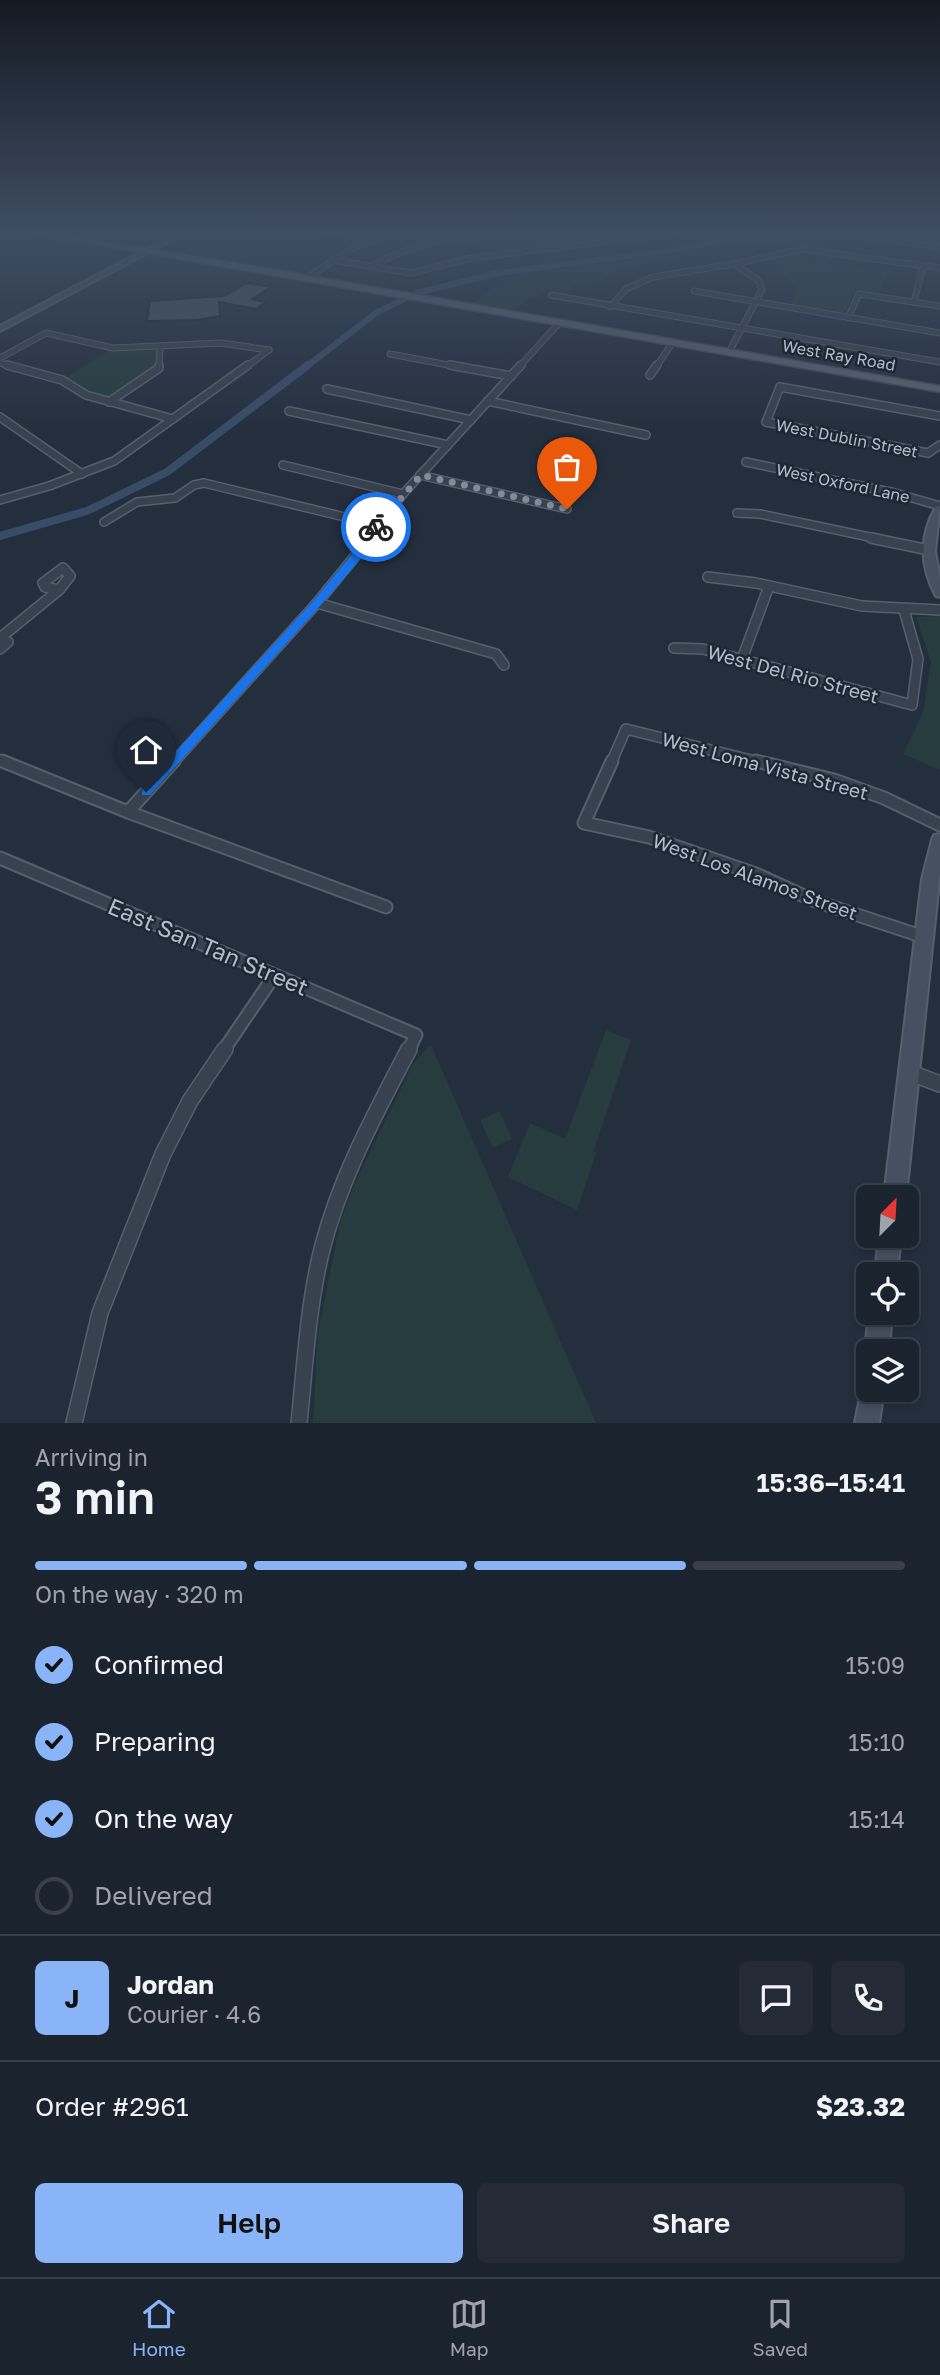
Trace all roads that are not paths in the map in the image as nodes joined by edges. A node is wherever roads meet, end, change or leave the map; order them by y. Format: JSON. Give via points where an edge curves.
{"nodes":[{"id":1,"x":44,"y":298,"type":"edge"},
{"id":2,"x":57,"y":298,"type":"edge"},
{"id":3,"x":425,"y":298,"type":"edge"},
{"id":4,"x":568,"y":298,"type":"edge"},
{"id":5,"x":618,"y":298,"type":"edge"},
{"id":6,"x":732,"y":298,"type":"edge"},
{"id":7,"x":757,"y":298,"type":"edge"},
{"id":8,"x":857,"y":298,"type":"edge"},
{"id":9,"x":889,"y":298,"type":"edge"},
{"id":10,"x":915,"y":298,"type":"edge"},
{"id":11,"x":37,"y":302,"type":"junction"},
{"id":12,"x":914,"y":302,"type":"junction"},
{"id":13,"x":755,"y":303,"type":"junction"},
{"id":14,"x":47,"y":304,"type":"junction"},
{"id":15,"x":940,"y":306,"type":"edge"},
{"id":16,"x":610,"y":307,"type":"junction"},
{"id":17,"x":848,"y":318,"type":"junction"},
{"id":18,"x":0,"y":321,"type":"edge"},
{"id":19,"x":560,"y":322,"type":"junction"},
{"id":20,"x":0,"y":329,"type":"edge"},
{"id":21,"x":741,"y":329,"type":"junction"},
{"id":22,"x":940,"y":332,"type":"edge"},
{"id":23,"x":673,"y":342,"type":"junction"},
{"id":24,"x":160,"y":347,"type":"junction"},
{"id":25,"x":729,"y":352,"type":"junction"},
{"id":26,"x":390,"y":354,"type":"dead end"},
{"id":27,"x":0,"y":360,"type":"edge"},
{"id":28,"x":940,"y":362,"type":"edge"},
{"id":29,"x":650,"y":375,"type":"dead end"},
{"id":30,"x":511,"y":376,"type":"junction"},
{"id":31,"x":327,"y":389,"type":"dead end"},
{"id":32,"x":940,"y":389,"type":"edge"},
{"id":33,"x":488,"y":401,"type":"junction"},
{"id":34,"x":109,"y":402,"type":"junction"},
{"id":35,"x":289,"y":411,"type":"dead end"},
{"id":36,"x":940,"y":416,"type":"edge"},
{"id":37,"x":0,"y":418,"type":"edge"},
{"id":38,"x":173,"y":419,"type":"junction"},
{"id":39,"x":471,"y":420,"type":"junction"},
{"id":40,"x":646,"y":435,"type":"dead end"},
{"id":41,"x":448,"y":445,"type":"junction"},
{"id":42,"x":940,"y":445,"type":"edge"},
{"id":43,"x":746,"y":462,"type":"dead end"},
{"id":44,"x":283,"y":464,"type":"dead end"},
{"id":45,"x":82,"y":474,"type":"junction"},
{"id":46,"x":421,"y":475,"type":"junction"},
{"id":47,"x":403,"y":494,"type":"junction"},
{"id":48,"x":0,"y":500,"type":"edge"},
{"id":49,"x":940,"y":508,"type":"edge"},
{"id":50,"x":567,"y":509,"type":"dead end"},
{"id":51,"x":737,"y":513,"type":"dead end"},
{"id":52,"x":104,"y":522,"type":"dead end"},
{"id":53,"x":378,"y":525,"type":"junction"},
{"id":54,"x":929,"y":550,"type":"junction"},
{"id":55,"x":708,"y":576,"type":"dead end"},
{"id":56,"x":769,"y":586,"type":"junction"},
{"id":57,"x":59,"y":590,"type":"dead end"},
{"id":58,"x":940,"y":593,"type":"edge"},
{"id":59,"x":317,"y":603,"type":"junction"},
{"id":60,"x":904,"y":610,"type":"junction"},
{"id":61,"x":940,"y":610,"type":"edge"},
{"id":62,"x":3,"y":643,"type":"edge"},
{"id":63,"x":674,"y":648,"type":"dead end"},
{"id":64,"x":743,"y":659,"type":"junction"},
{"id":65,"x":504,"y":665,"type":"dead end"},
{"id":66,"x":0,"y":760,"type":"edge"},
{"id":67,"x":128,"y":812,"type":"junction"},
{"id":68,"x":584,"y":823,"type":"joint"},
{"id":69,"x":940,"y":825,"type":"edge"},
{"id":70,"x":940,"y":840,"type":"edge"},
{"id":71,"x":0,"y":858,"type":"edge"},
{"id":72,"x":386,"y":907,"type":"dead end"},
{"id":73,"x":924,"y":937,"type":"junction"},
{"id":74,"x":274,"y":976,"type":"junction"},
{"id":75,"x":908,"y":1072,"type":"junction"},
{"id":76,"x":940,"y":1084,"type":"edge"},
{"id":77,"x":896,"y":1185,"type":"edge"},
{"id":78,"x":870,"y":1402,"type":"edge"},
{"id":79,"x":74,"y":1423,"type":"edge"},
{"id":80,"x":299,"y":1423,"type":"edge"},
{"id":81,"x":867,"y":1423,"type":"edge"}],
"edges":[{"from":1,"to":11,"type":"main road"},
{"from":2,"to":14,"type":"main road"},
{"from":3,"to":19,"type":"main road","name":"West Ray Road"},
{"from":4,"to":16,"type":"street"},
{"from":5,"to":16,"type":"street"},
{"from":6,"to":13,"type":"street"},
{"from":7,"to":13,"type":"street"},
{"from":8,"to":17,"type":"street"},
{"from":9,"to":12,"type":"street"},
{"from":10,"to":12,"type":"street"},
{"from":11,"to":14,"type":"main road"},
{"from":11,"to":18,"type":"main road"},
{"from":12,"to":15,"type":"street"},
{"from":13,"to":17,"type":"street"},
{"from":13,"to":21,"type":"street"},
{"from":14,"to":20,"type":"main road"},
{"from":16,"to":21,"type":"street"},
{"from":17,"to":22,"type":"street"},
{"from":19,"to":23,"type":"main road","name":"West Ray Road"},
{"from":19,"to":30,"type":"street"},
{"from":21,"to":25,"type":"street"},
{"from":21,"to":28,"type":"street"},
{"from":23,"to":25,"type":"main road","name":"West Ray Road"},
{"from":23,"to":29,"type":"street"},
{"from":24,"to":27,"type":"street","via":[[113,348],[46,333]]},
{"from":24,"to":34,"type":"street","via":[[159,368]]},
{"from":24,"to":38,"type":"street","via":[[220,343],[269,351]]},
{"from":25,"to":32,"type":"main road","name":"West Ray Road"},
{"from":26,"to":30,"type":"street"},
{"from":27,"to":34,"type":"street","via":[[62,380]]},
{"from":30,"to":33,"type":"street"},
{"from":31,"to":39,"type":"street"},
{"from":33,"to":39,"type":"street"},
{"from":33,"to":40,"type":"street"},
{"from":34,"to":38,"type":"street"},
{"from":35,"to":41,"type":"street"},
{"from":36,"to":42,"type":"street","name":"West Dublin Street","via":[[780,387],[766,422],[928,453]]},
{"from":37,"to":45,"type":"street"},
{"from":38,"to":45,"type":"street","via":[[114,461]]},
{"from":39,"to":41,"type":"street"},
{"from":41,"to":46,"type":"street"},
{"from":43,"to":49,"type":"street","name":"West Oxford Lane","via":[[895,493]]},
{"from":44,"to":47,"type":"street"},
{"from":45,"to":48,"type":"street"},
{"from":46,"to":47,"type":"street"},
{"from":46,"to":50,"type":"street"},
{"from":47,"to":53,"type":"street"},
{"from":49,"to":54,"type":"main road"},
{"from":51,"to":54,"type":"street"},
{"from":52,"to":53,"type":"street","via":[[137,502],[175,498],[204,483]]},
{"from":53,"to":59,"type":"street"},
{"from":54,"to":58,"type":"main road"},
{"from":55,"to":56,"type":"street","via":[[735,576]]},
{"from":56,"to":60,"type":"street","via":[[839,602]]},
{"from":56,"to":64,"type":"street"},
{"from":57,"to":62,"type":"street"},
{"from":59,"to":65,"type":"street","via":[[496,654]]},
{"from":59,"to":67,"type":"street"},
{"from":60,"to":61,"type":"street"},
{"from":60,"to":64,"type":"street","name":"West Del Rio Street","via":[[918,659],[912,705]]},
{"from":63,"to":64,"type":"street","name":"West Del Rio Street","via":[[703,649]]},
{"from":66,"to":67,"type":"street"},
{"from":67,"to":72,"type":"street"},
{"from":68,"to":69,"type":"street","name":"West Loma Vista Street","via":[[626,729],[834,780],[884,797]]},
{"from":68,"to":73,"type":"street","name":"West Los Alamos Street","via":[[697,853],[815,901]]},
{"from":70,"to":73,"type":"main road","via":[[930,879]]},
{"from":71,"to":74,"type":"street","name":"East San Tan Street"},
{"from":73,"to":75,"type":"main road"},
{"from":74,"to":79,"type":"street","via":[[190,1101],[163,1154],[100,1313]]},
{"from":74,"to":80,"type":"street","name":"East San Tan Street","via":[[416,1035],[352,1159],[322,1249]]},
{"from":75,"to":76,"type":"street"},
{"from":75,"to":77,"type":"main road"},
{"from":78,"to":81,"type":"main road"}]}
